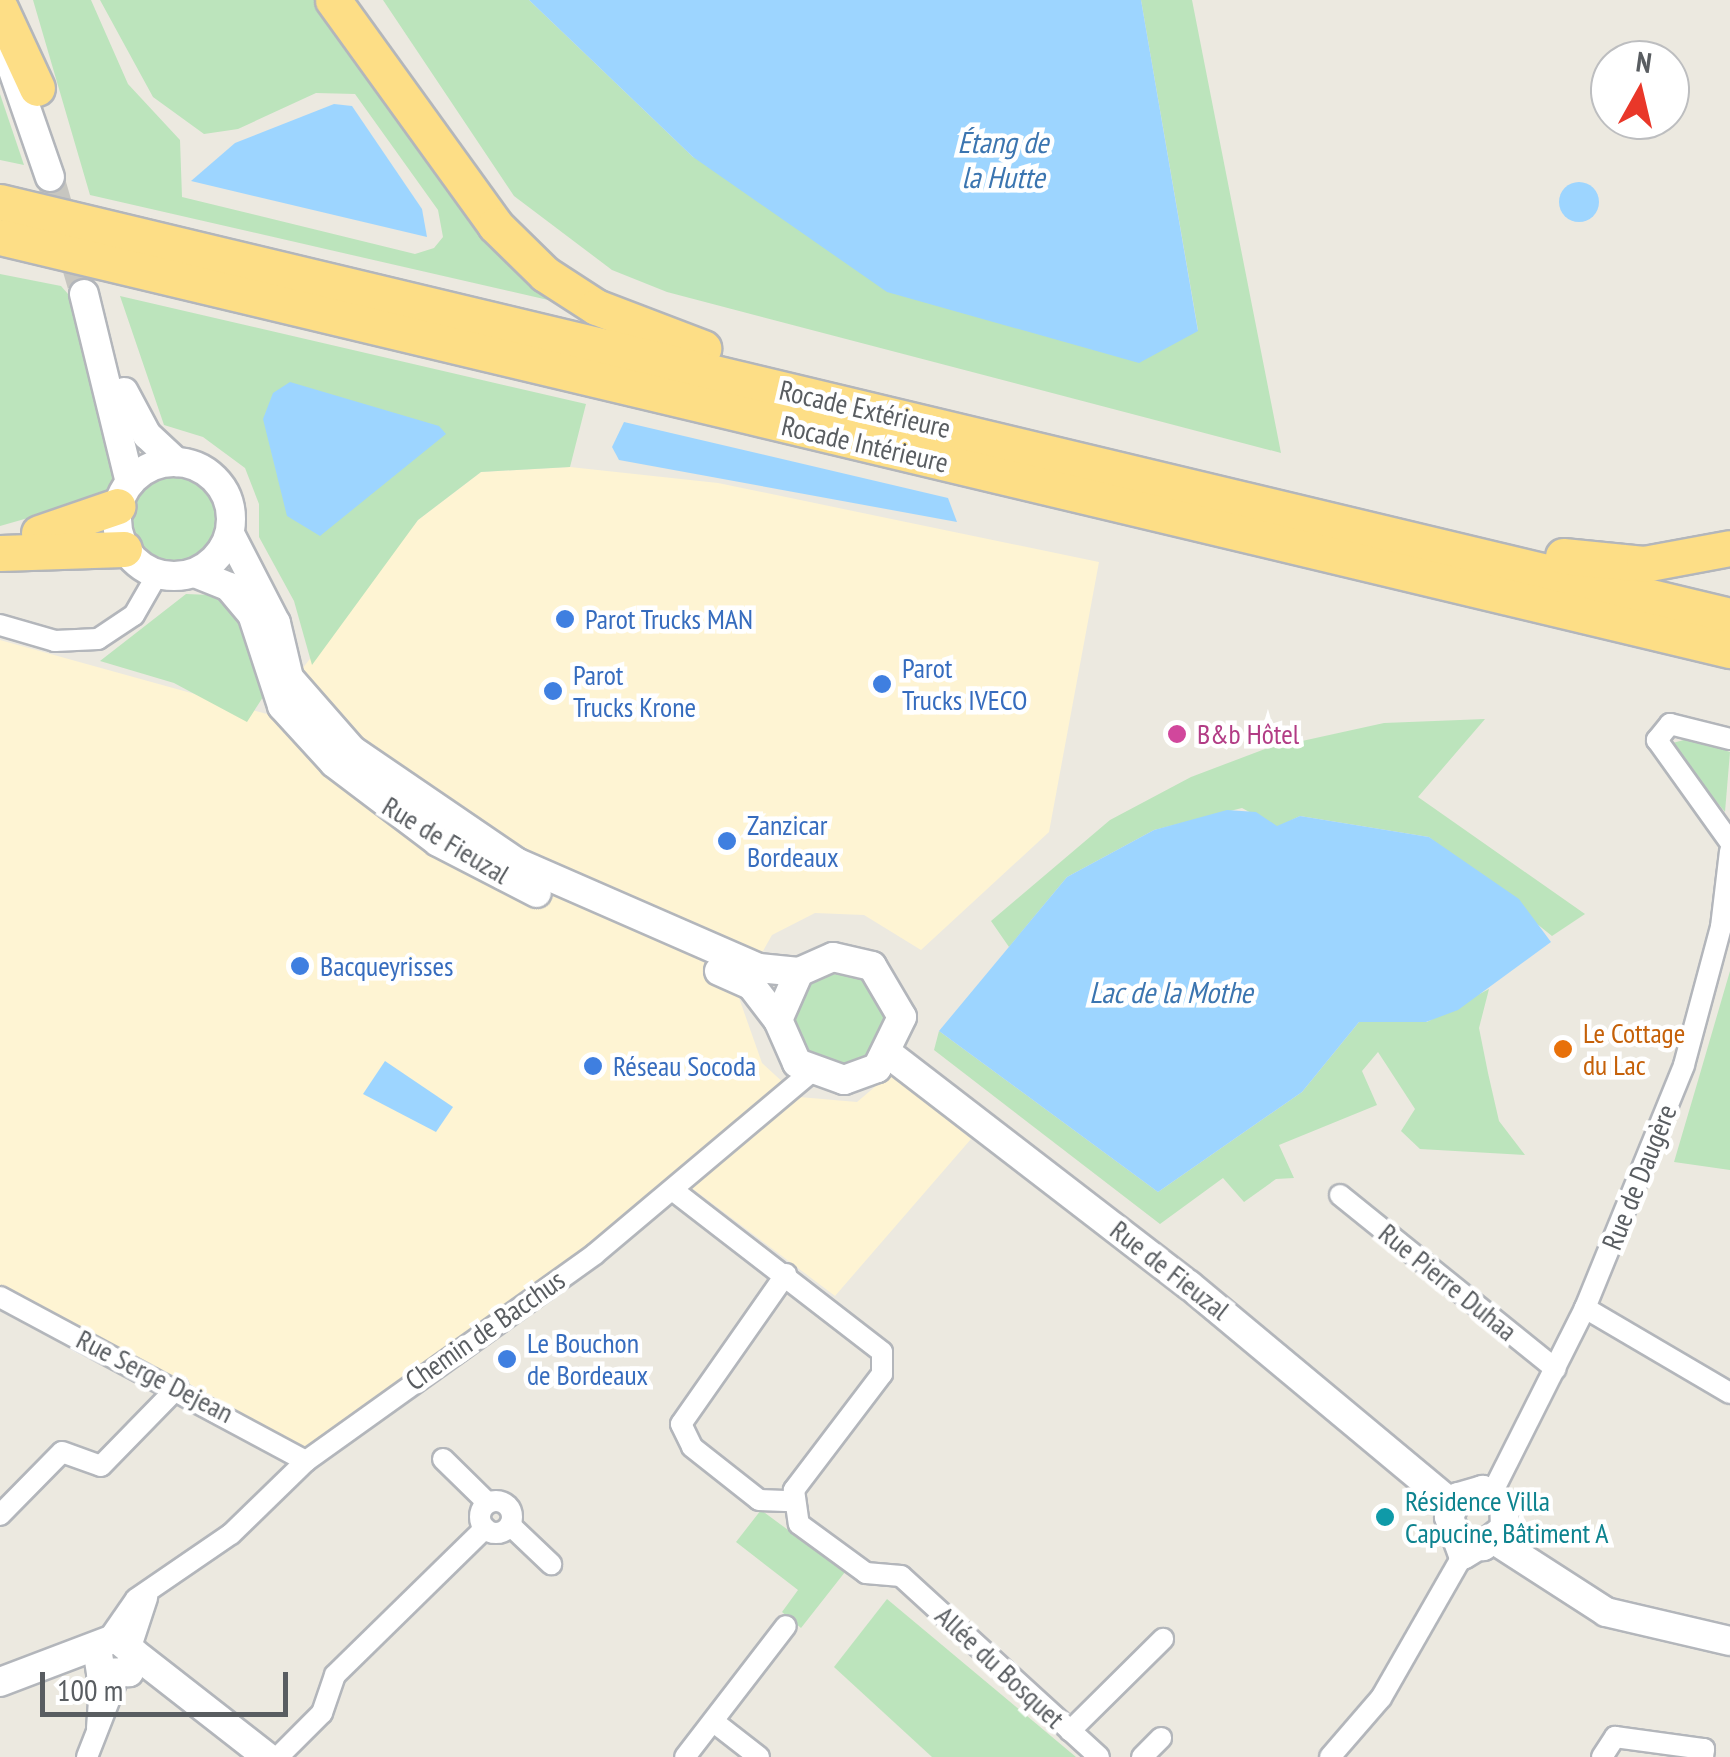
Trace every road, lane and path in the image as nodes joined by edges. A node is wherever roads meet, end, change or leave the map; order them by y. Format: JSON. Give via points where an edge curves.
{"nodes":[{"id":1,"x":13,"y":0,"type":"edge"},
{"id":2,"x":334,"y":0,"type":"edge"},
{"id":3,"x":0,"y":8,"type":"edge"},
{"id":4,"x":0,"y":30,"type":"edge"},
{"id":5,"x":36,"y":88,"type":"junction"},
{"id":6,"x":0,"y":202,"type":"edge"},
{"id":7,"x":0,"y":237,"type":"edge"},
{"id":8,"x":0,"y":260,"type":"edge"},
{"id":9,"x":155,"y":274,"type":"junction"},
{"id":10,"x":1054,"y":454,"type":"junction"},
{"id":11,"x":176,"y":462,"type":"junction"},
{"id":12,"x":124,"y":494,"type":"junction"},
{"id":13,"x":1338,"y":523,"type":"junction"},
{"id":14,"x":230,"y":534,"type":"junction"},
{"id":15,"x":0,"y":538,"type":"edge"},
{"id":16,"x":1730,"y":548,"type":"edge"},
{"id":17,"x":124,"y":549,"type":"junction"},
{"id":18,"x":0,"y":553,"type":"edge"},
{"id":19,"x":195,"y":573,"type":"junction"},
{"id":20,"x":157,"y":574,"type":"junction"},
{"id":21,"x":1730,"y":616,"type":"edge"},
{"id":22,"x":0,"y":625,"type":"edge"},
{"id":23,"x":1730,"y":650,"type":"edge"},
{"id":24,"x":1730,"y":739,"type":"edge"},
{"id":25,"x":1730,"y":842,"type":"edge"},
{"id":26,"x":1730,"y":852,"type":"edge"},
{"id":27,"x":799,"y":972,"type":"junction"},
{"id":28,"x":778,"y":1020,"type":"junction"},
{"id":29,"x":890,"y":1055,"type":"junction"},
{"id":30,"x":810,"y":1073,"type":"junction"},
{"id":31,"x":674,"y":1191,"type":"junction"},
{"id":32,"x":1340,"y":1195,"type":"dead end"},
{"id":33,"x":786,"y":1274,"type":"junction"},
{"id":34,"x":0,"y":1297,"type":"edge"},
{"id":35,"x":1585,"y":1308,"type":"junction"},
{"id":36,"x":1556,"y":1369,"type":"junction"},
{"id":37,"x":178,"y":1387,"type":"junction"},
{"id":38,"x":1730,"y":1393,"type":"edge"},
{"id":39,"x":443,"y":1459,"type":"dead end"},
{"id":40,"x":306,"y":1462,"type":"junction"},
{"id":41,"x":1473,"y":1493,"type":"junction"},
{"id":42,"x":792,"y":1501,"type":"junction"},
{"id":43,"x":488,"y":1503,"type":"junction"},
{"id":44,"x":0,"y":1515,"type":"edge"},
{"id":45,"x":510,"y":1526,"type":"junction"},
{"id":46,"x":485,"y":1528,"type":"junction"},
{"id":47,"x":1485,"y":1543,"type":"junction"},
{"id":48,"x":551,"y":1564,"type":"dead end"},
{"id":49,"x":786,"y":1626,"type":"dead end"},
{"id":50,"x":1163,"y":1639,"type":"dead end"},
{"id":51,"x":1730,"y":1640,"type":"edge"},
{"id":52,"x":114,"y":1660,"type":"junction"},
{"id":53,"x":0,"y":1682,"type":"edge"},
{"id":54,"x":714,"y":1722,"type":"junction"},
{"id":55,"x":1070,"y":1731,"type":"junction"},
{"id":56,"x":1161,"y":1738,"type":"dead end"},
{"id":57,"x":87,"y":1757,"type":"edge"},
{"id":58,"x":266,"y":1757,"type":"edge"},
{"id":59,"x":278,"y":1757,"type":"edge"},
{"id":60,"x":685,"y":1757,"type":"edge"},
{"id":61,"x":758,"y":1757,"type":"edge"},
{"id":62,"x":1099,"y":1757,"type":"edge"},
{"id":63,"x":1142,"y":1757,"type":"edge"},
{"id":64,"x":1330,"y":1757,"type":"edge"},
{"id":65,"x":1602,"y":1757,"type":"edge"},
{"id":66,"x":1703,"y":1757,"type":"edge"}],
"edges":[{"from":1,"to":5,"type":"street"},
{"from":2,"to":10,"type":"highway","via":[[495,225],[596,308]]},
{"from":3,"to":5,"type":"highway"},
{"from":4,"to":5,"type":"street","via":[[55,178]]},
{"from":6,"to":10,"type":"highway","name":"Rocade Extérieure"},
{"from":7,"to":9,"type":"highway","name":"Rocade Intérieure"},
{"from":8,"to":9,"type":"highway","via":[[115,283]]},
{"from":9,"to":23,"type":"highway","name":"Rocade Intérieure"},
{"from":10,"to":13,"type":"highway","name":"Rocade Extérieure"},
{"from":11,"to":12,"type":"street"},
{"from":11,"to":12,"type":"street","via":[[135,416],[89,295]]},
{"from":11,"to":14,"type":"street","via":[[203,470],[224,490]]},
{"from":12,"to":15,"type":"highway","via":[[78,524]]},
{"from":12,"to":17,"type":"street"},
{"from":13,"to":16,"type":"highway","via":[[1620,564]]},
{"from":13,"to":21,"type":"highway","name":"Rocade Extérieure"},
{"from":14,"to":19,"type":"street"},
{"from":14,"to":27,"type":"street","name":"Rue de Fieuzal","via":[[276,623],[289,678],[398,788],[588,896],[759,968]]},
{"from":17,"to":18,"type":"highway"},
{"from":17,"to":20,"type":"street"},
{"from":19,"to":20,"type":"street"},
{"from":19,"to":28,"type":"street","name":"Rue de Fieuzal","via":[[242,601],[260,628],[282,706],[383,804],[504,878],[752,985]]},
{"from":20,"to":22,"type":"street","via":[[134,615],[98,639],[72,643]]},
{"from":24,"to":25,"type":"street","via":[[1670,724],[1657,740]]},
{"from":26,"to":35,"type":"street","name":"Rue de Daugère","via":[[1721,927],[1684,1065]]},
{"from":27,"to":28,"type":"street"},
{"from":27,"to":29,"type":"street","name":"Rue de Fieuzal","via":[[854,958],[888,980],[902,1017]]},
{"from":28,"to":30,"type":"street","name":"Rue de Fieuzal","via":[[786,1051]]},
{"from":29,"to":30,"type":"street","via":[[862,1077]]},
{"from":29,"to":41,"type":"street","name":"Rue de Fieuzal"},
{"from":30,"to":31,"type":"street","name":"Chemin de Bacchus"},
{"from":31,"to":33,"type":"street"},
{"from":31,"to":40,"type":"street","name":"Chemin de Bacchus"},
{"from":32,"to":36,"type":"street","name":"Rue Pierre Duhaa"},
{"from":33,"to":42,"type":"street","via":[[875,1342],[884,1363]]},
{"from":33,"to":42,"type":"street","via":[[680,1424],[692,1447],[759,1500]]},
{"from":34,"to":37,"type":"street","name":"Rue Serge Dejean"},
{"from":35,"to":36,"type":"street","name":"Rue de Daugère"},
{"from":35,"to":38,"type":"street"},
{"from":36,"to":41,"type":"street","name":"Rue de Daugère"},
{"from":37,"to":40,"type":"street","name":"Rue Serge Dejean"},
{"from":37,"to":44,"type":"street","via":[[100,1466],[62,1452]]},
{"from":39,"to":43,"type":"street"},
{"from":40,"to":52,"type":"street","name":"Chemin de Bacchus","via":[[231,1534],[127,1609]]},
{"from":41,"to":47,"type":"street"},
{"from":41,"to":47,"type":"street"},
{"from":42,"to":55,"type":"street","name":"Allée du Bosquet","via":[[799,1524],[866,1573],[901,1576]]},
{"from":43,"to":45,"type":"street","via":[[506,1504]]},
{"from":43,"to":46,"type":"street"},
{"from":45,"to":46,"type":"street"},
{"from":45,"to":48,"type":"street"},
{"from":46,"to":59,"type":"street","via":[[335,1675],[322,1713]]},
{"from":47,"to":51,"type":"street","via":[[1606,1612]]},
{"from":47,"to":64,"type":"street","via":[[1381,1698]]},
{"from":49,"to":54,"type":"street"},
{"from":50,"to":55,"type":"street"},
{"from":52,"to":53,"type":"street","via":[[33,1670]]},
{"from":52,"to":57,"type":"street"},
{"from":52,"to":58,"type":"street","via":[[184,1686]]},
{"from":54,"to":60,"type":"street"},
{"from":54,"to":61,"type":"street"},
{"from":55,"to":62,"type":"street","name":"Allée du Bosquet"},
{"from":56,"to":63,"type":"street"},
{"from":65,"to":66,"type":"street","via":[[1615,1737],[1704,1750]]}]}
